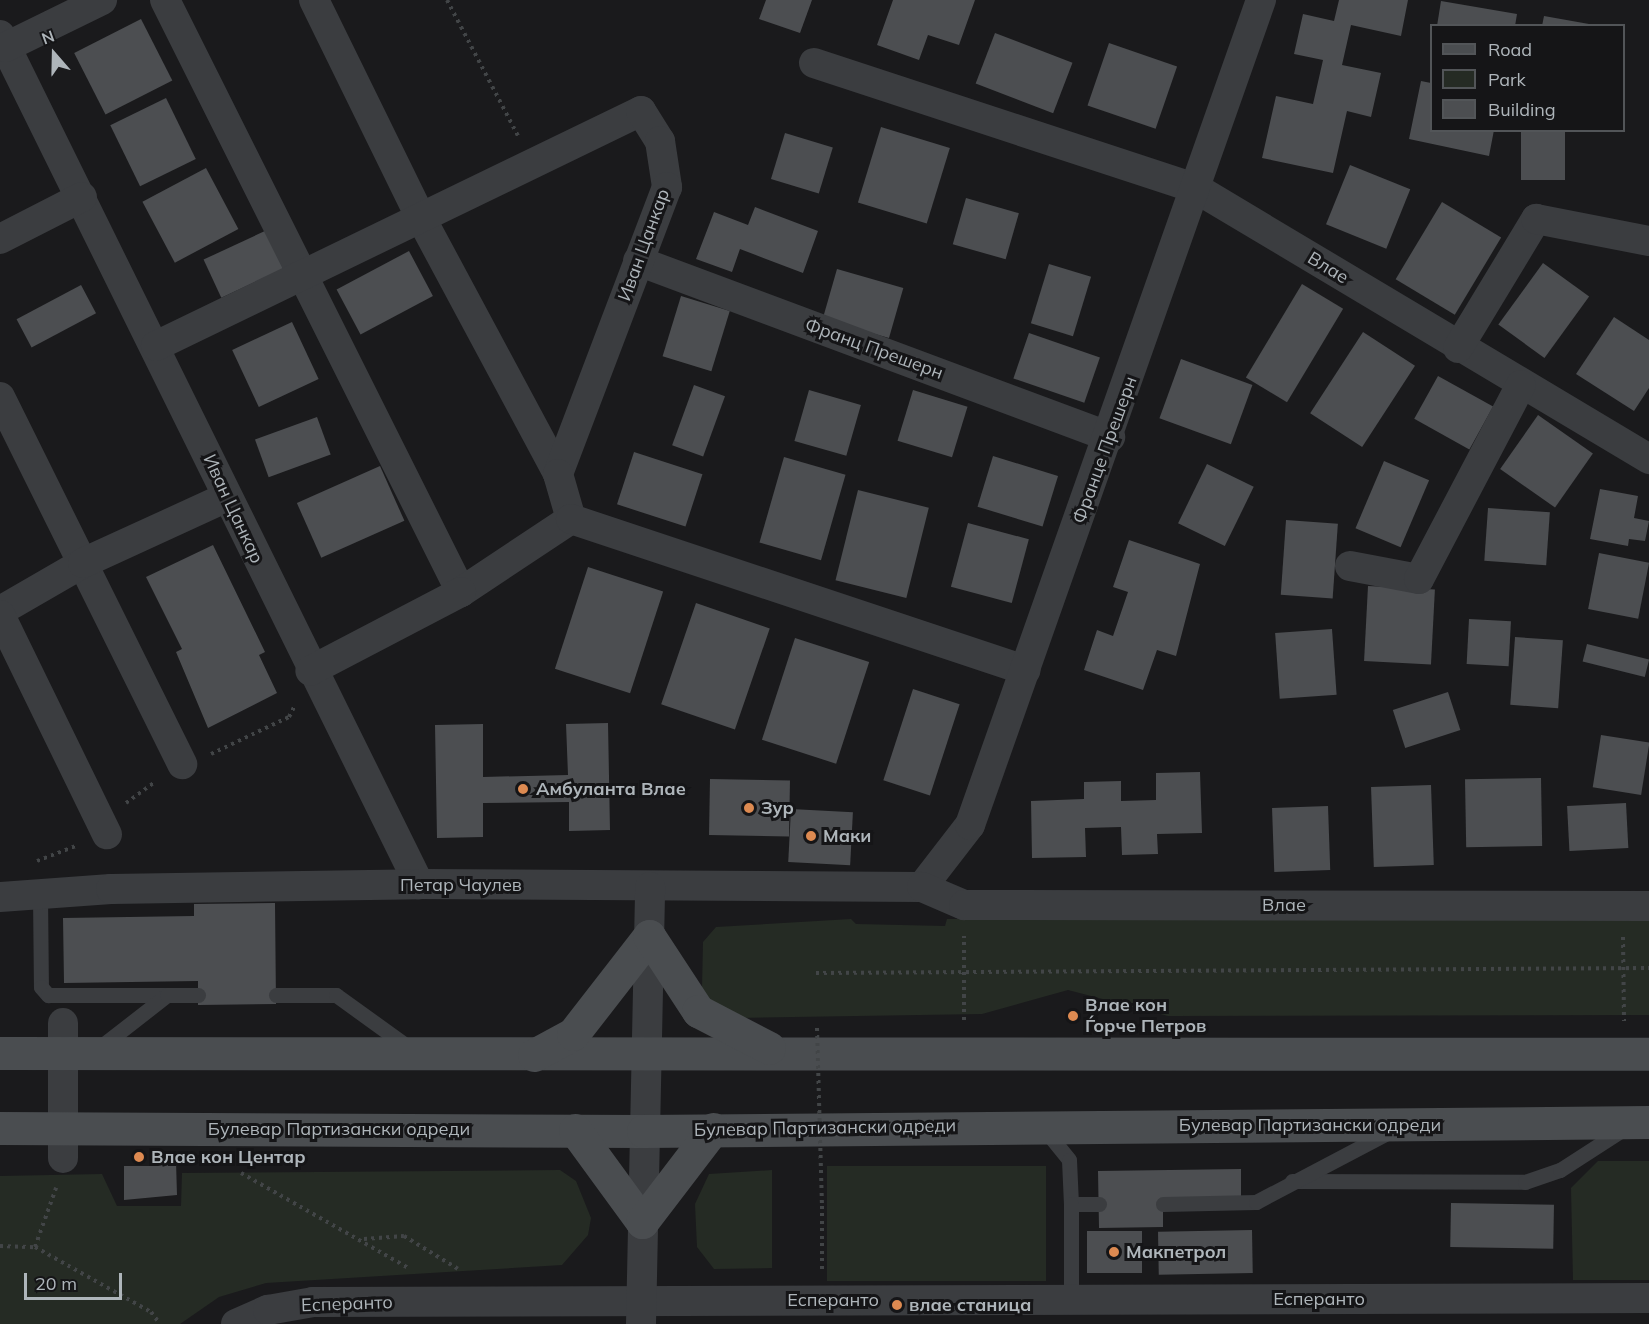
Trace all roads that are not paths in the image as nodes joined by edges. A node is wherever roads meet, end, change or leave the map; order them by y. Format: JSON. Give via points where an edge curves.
{"nodes":[{"id":1,"x":102,"y":0,"type":"edge"},
{"id":2,"x":165,"y":0,"type":"edge"},
{"id":3,"x":314,"y":0,"type":"edge"},
{"id":4,"x":1261,"y":0,"type":"edge"},
{"id":5,"x":3,"y":41,"type":"edge"},
{"id":6,"x":814,"y":63,"type":"dead end"},
{"id":7,"x":1197,"y":189,"type":"junction"},
{"id":8,"x":82,"y":197,"type":"junction"},
{"id":9,"x":421,"y":218,"type":"junction"},
{"id":10,"x":0,"y":239,"type":"edge"},
{"id":11,"x":1649,"y":241,"type":"edge"},
{"id":12,"x":638,"y":261,"type":"junction"},
{"id":13,"x":301,"y":272,"type":"junction"},
{"id":14,"x":156,"y":346,"type":"junction"},
{"id":15,"x":1458,"y":348,"type":"junction"},
{"id":16,"x":1521,"y":385,"type":"junction"},
{"id":17,"x":0,"y":397,"type":"edge"},
{"id":18,"x":1110,"y":437,"type":"junction"},
{"id":19,"x":1649,"y":459,"type":"edge"},
{"id":20,"x":558,"y":474,"type":"junction"},
{"id":21,"x":227,"y":497,"type":"junction"},
{"id":22,"x":571,"y":519,"type":"junction"},
{"id":23,"x":83,"y":563,"type":"junction"},
{"id":24,"x":1350,"y":566,"type":"dead end"},
{"id":25,"x":461,"y":592,"type":"junction"},
{"id":26,"x":0,"y":613,"type":"edge"},
{"id":27,"x":1026,"y":670,"type":"junction"},
{"id":28,"x":310,"y":671,"type":"junction"},
{"id":29,"x":182,"y":764,"type":"dead end"},
{"id":30,"x":107,"y":834,"type":"dead end"},
{"id":31,"x":419,"y":884,"type":"junction"},
{"id":32,"x":650,"y":887,"type":"junction"},
{"id":33,"x":922,"y":887,"type":"junction"},
{"id":34,"x":40,"y":895,"type":"junction"},
{"id":35,"x":0,"y":897,"type":"edge"},
{"id":36,"x":1636,"y":906,"type":"edge"},
{"id":37,"x":649,"y":936,"type":"junction"},
{"id":38,"x":167,"y":995,"type":"junction"},
{"id":39,"x":198,"y":995,"type":"dead end"},
{"id":40,"x":276,"y":995,"type":"dead end"},
{"id":41,"x":73,"y":1043,"type":"junction"},
{"id":42,"x":0,"y":1053,"type":"edge"},
{"id":43,"x":785,"y":1054,"type":"junction"},
{"id":44,"x":1649,"y":1054,"type":"edge"},
{"id":45,"x":645,"y":1055,"type":"junction"},
{"id":46,"x":420,"y":1056,"type":"junction"},
{"id":47,"x":533,"y":1056,"type":"junction"},
{"id":48,"x":1641,"y":1122,"type":"edge"},
{"id":49,"x":1041,"y":1125,"type":"junction"},
{"id":50,"x":1402,"y":1125,"type":"junction"},
{"id":51,"x":0,"y":1128,"type":"edge"},
{"id":52,"x":713,"y":1129,"type":"junction"},
{"id":53,"x":574,"y":1130,"type":"junction"},
{"id":54,"x":643,"y":1131,"type":"junction"},
{"id":55,"x":63,"y":1143,"type":"junction"},
{"id":56,"x":1292,"y":1181,"type":"junction"},
{"id":57,"x":1071,"y":1204,"type":"junction"},
{"id":58,"x":1099,"y":1204,"type":"dead end"},
{"id":59,"x":1163,"y":1204,"type":"dead end"},
{"id":60,"x":642,"y":1222,"type":"junction"},
{"id":61,"x":1649,"y":1298,"type":"edge"},
{"id":62,"x":1071,"y":1300,"type":"junction"},
{"id":63,"x":1598,"y":1311,"type":"edge"},
{"id":64,"x":910,"y":1312,"type":"edge"},
{"id":65,"x":1258,"y":1312,"type":"edge"},
{"id":66,"x":641,"y":1314,"type":"edge"},
{"id":67,"x":236,"y":1324,"type":"edge"}],
"edges":[{"from":1,"to":5,"type":"street","name":"Иван Цанкар"},
{"from":2,"to":13,"type":"street"},
{"from":3,"to":9,"type":"street"},
{"from":4,"to":7,"type":"street","name":"Францe Прешерн"},
{"from":5,"to":8,"type":"street","name":"Иван Цанкар"},
{"from":6,"to":7,"type":"street"},
{"from":7,"to":15,"type":"street","name":"Влае"},
{"from":7,"to":18,"type":"street","name":"Францe Прешерн"},
{"from":8,"to":10,"type":"street"},
{"from":8,"to":14,"type":"street","name":"Иван Цанкар"},
{"from":9,"to":12,"type":"street","name":"Иван Цанкар","via":[[641,111],[660,141],[667,187]]},
{"from":9,"to":13,"type":"street","name":"Иван Цанкар"},
{"from":9,"to":20,"type":"street"},
{"from":11,"to":15,"type":"street","via":[[1536,219]]},
{"from":12,"to":18,"type":"street","name":"Франц Прешерн"},
{"from":12,"to":20,"type":"street","name":"Иван Цанкар"},
{"from":13,"to":14,"type":"street","name":"Иван Цанкар"},
{"from":13,"to":25,"type":"street"},
{"from":14,"to":21,"type":"street","name":"Иван Цанкар"},
{"from":15,"to":16,"type":"street","name":"Влае"},
{"from":16,"to":19,"type":"street","name":"Влае"},
{"from":16,"to":24,"type":"street","via":[[1419,579]]},
{"from":17,"to":23,"type":"street"},
{"from":18,"to":27,"type":"street","name":"Францe Прешерн"},
{"from":20,"to":22,"type":"street"},
{"from":21,"to":23,"type":"street"},
{"from":21,"to":28,"type":"street","name":"Иван Цанкар"},
{"from":22,"to":25,"type":"street"},
{"from":22,"to":27,"type":"street"},
{"from":23,"to":26,"type":"street"},
{"from":23,"to":29,"type":"street"},
{"from":25,"to":28,"type":"street"},
{"from":26,"to":30,"type":"street"},
{"from":27,"to":33,"type":"street","name":"Францe Прешерн","via":[[970,825]]},
{"from":28,"to":31,"type":"street","name":"Иван Цанкар"},
{"from":31,"to":32,"type":"street","name":"Петар Чаулев"},
{"from":31,"to":34,"type":"street","name":"Петар Чаулев"},
{"from":32,"to":33,"type":"street","name":"Петар Чаулев"},
{"from":32,"to":37,"type":"street"},
{"from":33,"to":36,"type":"street","name":"Влае","via":[[964,905]]},
{"from":34,"to":35,"type":"street","name":"Петар Чаулев"},
{"from":34,"to":38,"type":"lane","via":[[41,987],[48,995]]},
{"from":37,"to":43,"type":"street","via":[[698,1011],[737,1035]]},
{"from":37,"to":45,"type":"street"},
{"from":37,"to":47,"type":"street","via":[[573,1034]]},
{"from":38,"to":39,"type":"lane"},
{"from":38,"to":41,"type":"lane"},
{"from":40,"to":46,"type":"lane","via":[[336,995]]},
{"from":41,"to":42,"type":"street"},
{"from":41,"to":46,"type":"street"},
{"from":41,"to":55,"type":"street"},
{"from":43,"to":44,"type":"street"},
{"from":43,"to":45,"type":"street"},
{"from":45,"to":47,"type":"street"},
{"from":45,"to":54,"type":"street"},
{"from":46,"to":47,"type":"street"},
{"from":48,"to":50,"type":"street","name":"Булевар Партизански одреди"},
{"from":48,"to":56,"type":"lane","via":[[1560,1170],[1525,1182]]},
{"from":49,"to":50,"type":"street","name":"Булевар Партизански одреди"},
{"from":49,"to":52,"type":"street","name":"Булевар Партизански одреди"},
{"from":49,"to":57,"type":"lane","via":[[1070,1160]]},
{"from":50,"to":56,"type":"lane"},
{"from":51,"to":55,"type":"street","name":"Булевар Партизански одреди"},
{"from":52,"to":54,"type":"street","name":"Булевар Партизански одреди"},
{"from":52,"to":60,"type":"street"},
{"from":53,"to":54,"type":"street","name":"Булевар Партизански одреди"},
{"from":53,"to":55,"type":"street","name":"Булевар Партизански одреди"},
{"from":53,"to":60,"type":"street"},
{"from":54,"to":60,"type":"street"},
{"from":56,"to":59,"type":"lane","via":[[1256,1202]]},
{"from":57,"to":58,"type":"lane"},
{"from":57,"to":62,"type":"lane"},
{"from":60,"to":66,"type":"street"},
{"from":61,"to":63,"type":"street","name":"Есперанто"},
{"from":62,"to":64,"type":"street","name":"Есперанто"},
{"from":62,"to":65,"type":"street","name":"Есперанто"},
{"from":63,"to":65,"type":"street","name":"Есперанто"},
{"from":64,"to":66,"type":"street","name":"Есперанто","via":[[822,1300]]},
{"from":66,"to":67,"type":"street","name":"Есперанто","via":[[313,1302],[268,1310]]}]}
